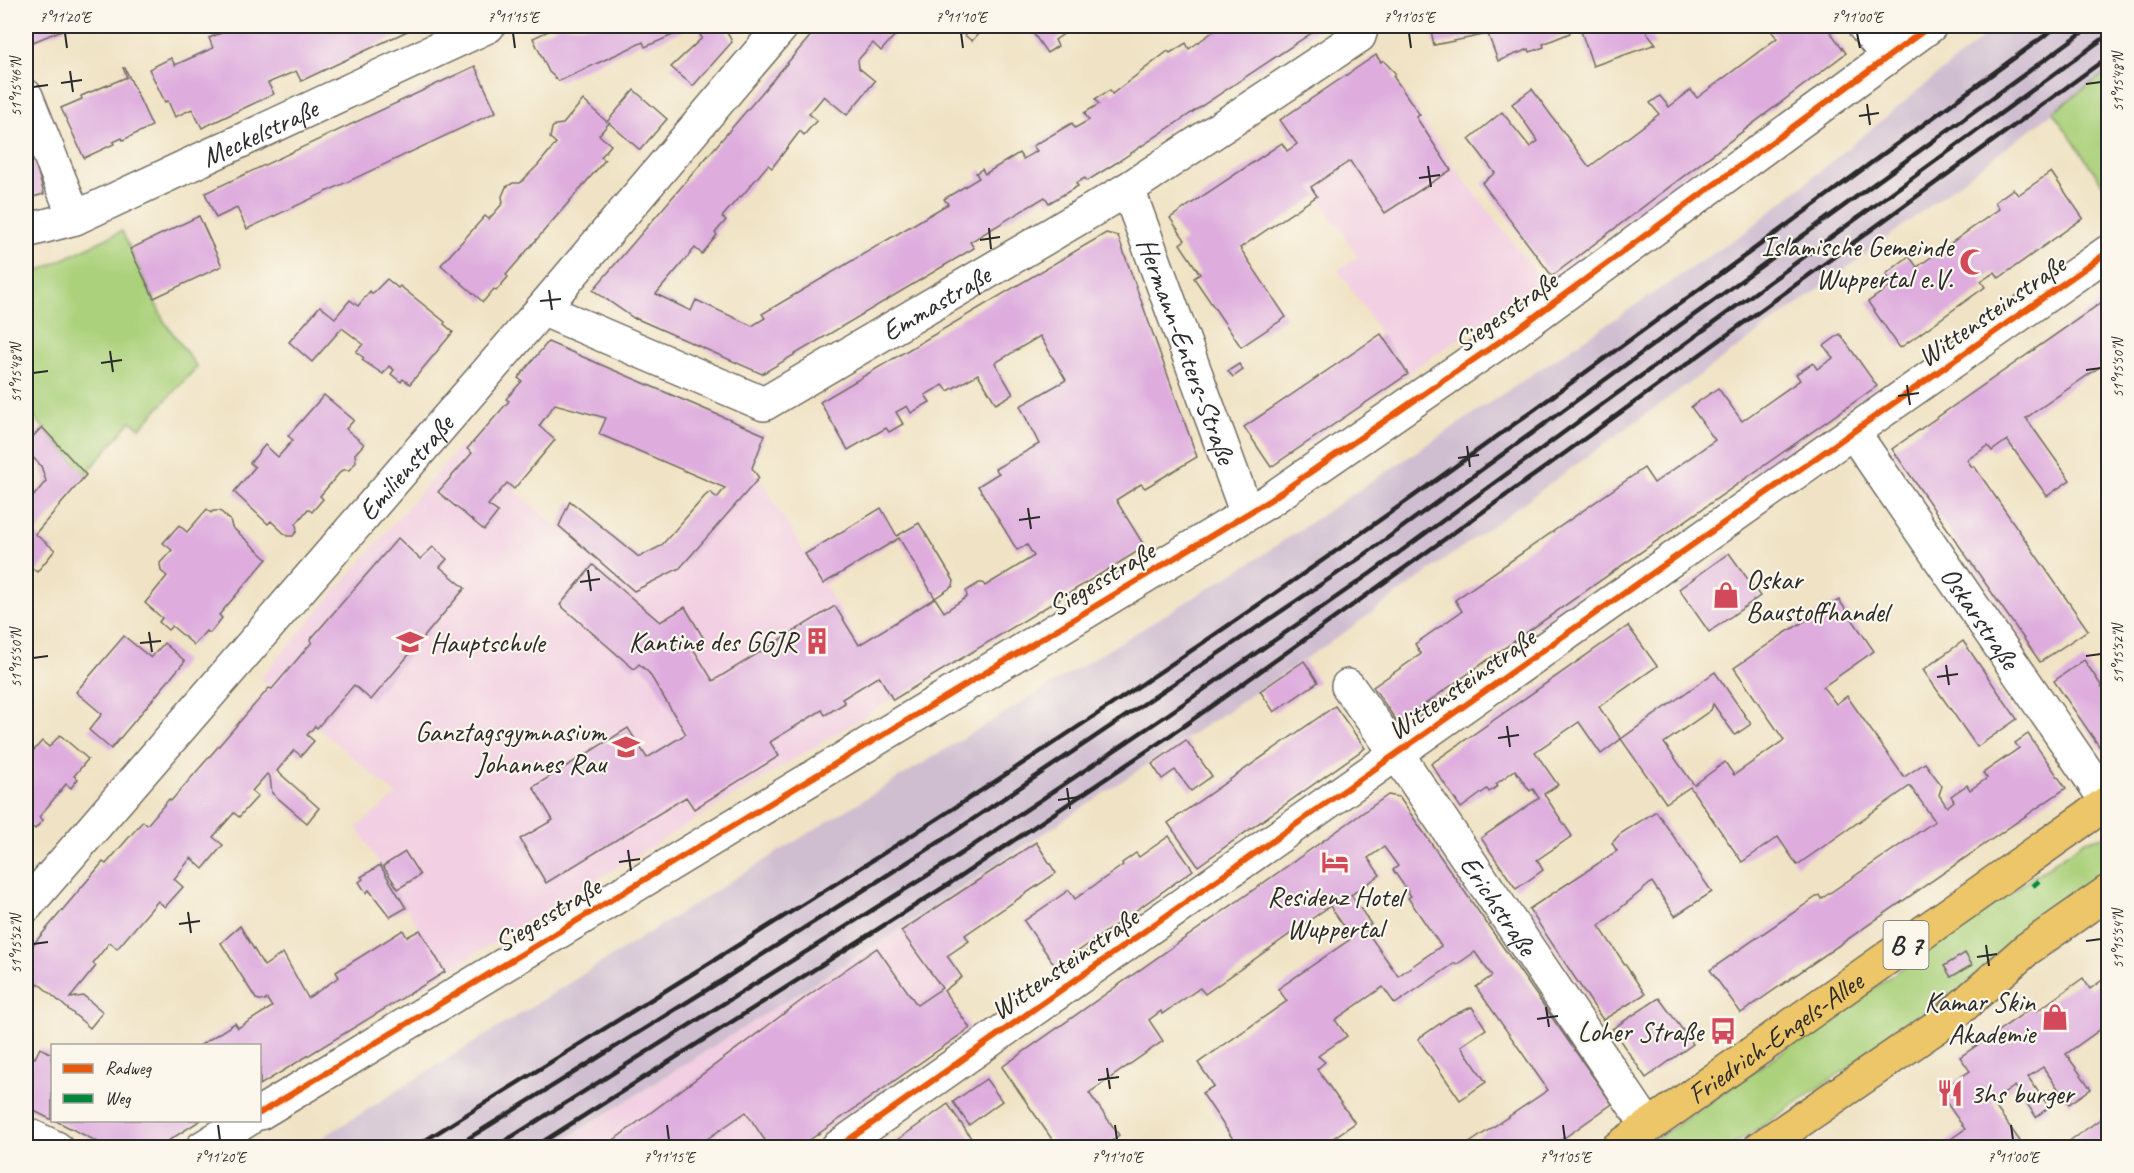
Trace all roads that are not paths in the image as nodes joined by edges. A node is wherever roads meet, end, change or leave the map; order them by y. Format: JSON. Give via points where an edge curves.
{"nodes":[{"id":1,"x":488,"y":26,"type":"edge"},
{"id":2,"x":782,"y":26,"type":"edge"},
{"id":3,"x":1362,"y":26,"type":"edge"},
{"id":4,"x":1864,"y":26,"type":"edge"},
{"id":5,"x":1929,"y":26,"type":"edge"},
{"id":6,"x":1888,"y":57,"type":"junction"},
{"id":7,"x":26,"y":96,"type":"edge"},
{"id":8,"x":1128,"y":189,"type":"junction"},
{"id":9,"x":75,"y":218,"type":"junction"},
{"id":10,"x":26,"y":231,"type":"edge"},
{"id":11,"x":2109,"y":252,"type":"edge"},
{"id":12,"x":542,"y":309,"type":"junction"},
{"id":13,"x":1853,"y":432,"type":"junction"},
{"id":14,"x":1247,"y":514,"type":"junction"},
{"id":15,"x":1348,"y":686,"type":"dead end"},
{"id":16,"x":1396,"y":754,"type":"junction"},
{"id":17,"x":2108,"y":802,"type":"edge"},
{"id":18,"x":2109,"y":892,"type":"edge"},
{"id":19,"x":26,"y":906,"type":"edge"},
{"id":20,"x":261,"y":1112,"type":"edge"},
{"id":21,"x":244,"y":1122,"type":"edge"},
{"id":22,"x":1648,"y":1126,"type":"junction"},
{"id":23,"x":26,"y":1134,"type":"edge"},
{"id":24,"x":56,"y":1148,"type":"edge"},
{"id":25,"x":202,"y":1148,"type":"edge"},
{"id":26,"x":837,"y":1148,"type":"edge"},
{"id":27,"x":1618,"y":1148,"type":"edge"},
{"id":28,"x":1760,"y":1148,"type":"edge"}],
"edges":[{"from":1,"to":9,"type":"street","name":"Meckelstraße"},
{"from":2,"to":12,"type":"street","name":"Emilienstraße"},
{"from":3,"to":8,"type":"street","name":"Emmastraße","via":[[1359,36]]},
{"from":4,"to":6,"type":"street"},
{"from":5,"to":6,"type":"street","name":"Siegesstraße"},
{"from":6,"to":14,"type":"street","name":"Siegesstraße","via":[[1515,331]]},
{"from":7,"to":9,"type":"street"},
{"from":8,"to":12,"type":"street","name":"Emmastraße","via":[[764,404]]},
{"from":8,"to":14,"type":"street","name":"Hermann-Enters-Straße"},
{"from":9,"to":10,"type":"street","name":"Meckelstraße"},
{"from":11,"to":13,"type":"street","name":"Wittensteinstraße"},
{"from":12,"to":19,"type":"street","name":"Emilienstraße"},
{"from":13,"to":16,"type":"street","name":"Wittensteinstraße"},
{"from":13,"to":17,"type":"street","name":"Oskarstraße"},
{"from":14,"to":20,"type":"street","name":"Siegesstraße"},
{"from":15,"to":16,"type":"street","name":"Erichstraße"},
{"from":16,"to":22,"type":"street","name":"Erichstraße"},
{"from":16,"to":26,"type":"street","name":"Wittensteinstraße"},
{"from":17,"to":22,"type":"main road","name":"Friedrich-Engels-Allee","number":"B 7"},
{"from":18,"to":28,"type":"main road","via":[[2027,949],[1948,1019]]},
{"from":21,"to":25,"type":"street"},
{"from":22,"to":27,"type":"main road","name":"Friedrich-Engels-Allee","number":"B 7"},
{"from":23,"to":24,"type":"street"}]}
